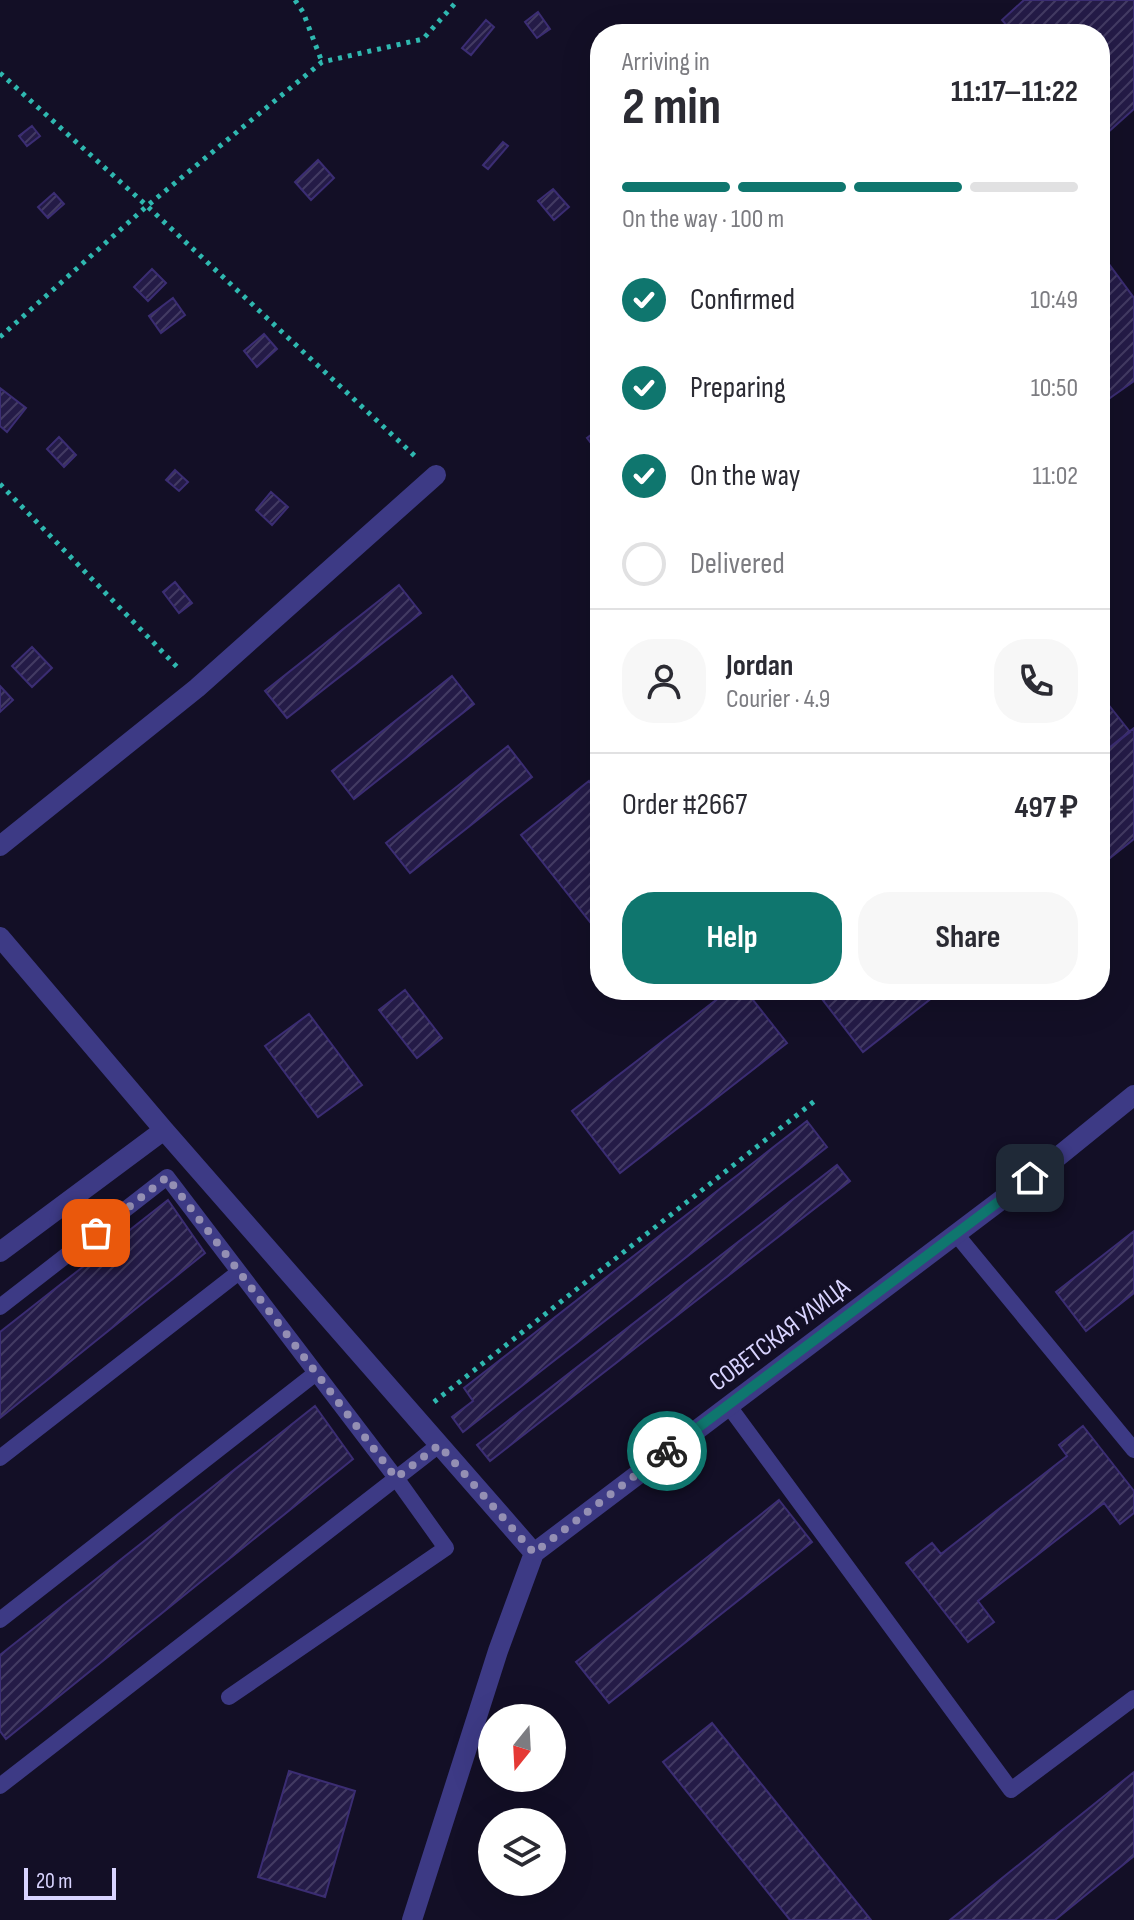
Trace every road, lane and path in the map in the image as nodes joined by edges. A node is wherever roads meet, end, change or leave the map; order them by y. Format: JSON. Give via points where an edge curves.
{"nodes":[{"id":1,"x":295,"y":0,"type":"edge"},
{"id":2,"x":458,"y":0,"type":"edge"},
{"id":3,"x":322,"y":62,"type":"junction"},
{"id":4,"x":0,"y":73,"type":"edge"},
{"id":5,"x":147,"y":206,"type":"junction"},
{"id":6,"x":0,"y":337,"type":"edge"},
{"id":7,"x":436,"y":475,"type":"joint"},
{"id":8,"x":0,"y":484,"type":"edge"},
{"id":9,"x":197,"y":688,"type":"junction"},
{"id":10,"x":0,"y":846,"type":"edge"},
{"id":11,"x":0,"y":937,"type":"edge"},
{"id":12,"x":1134,"y":1095,"type":"edge"},
{"id":13,"x":816,"y":1100,"type":"dead end"},
{"id":14,"x":164,"y":1130,"type":"junction"},
{"id":15,"x":956,"y":1234,"type":"junction"},
{"id":16,"x":0,"y":1252,"type":"edge"},
{"id":17,"x":239,"y":1272,"type":"junction"},
{"id":18,"x":0,"y":1307,"type":"edge"},
{"id":19,"x":316,"y":1373,"type":"junction"},
{"id":20,"x":728,"y":1405,"type":"junction"},
{"id":21,"x":415,"y":1417,"type":"junction"},
{"id":22,"x":439,"y":1445,"type":"junction"},
{"id":23,"x":1134,"y":1450,"type":"edge"},
{"id":24,"x":0,"y":1458,"type":"edge"},
{"id":25,"x":396,"y":1478,"type":"junction"},
{"id":26,"x":534,"y":1553,"type":"junction"},
{"id":27,"x":0,"y":1620,"type":"edge"},
{"id":28,"x":229,"y":1697,"type":"dead end"},
{"id":29,"x":1134,"y":1698,"type":"edge"},
{"id":30,"x":0,"y":1786,"type":"edge"},
{"id":31,"x":412,"y":1920,"type":"edge"}],
"edges":[{"from":1,"to":3,"type":"path"},
{"from":2,"to":3,"type":"path","via":[[423,39]]},
{"from":3,"to":5,"type":"path"},
{"from":4,"to":5,"type":"path"},
{"from":5,"to":6,"type":"path"},
{"from":5,"to":7,"type":"path"},
{"from":7,"to":9,"type":"street"},
{"from":8,"to":9,"type":"path"},
{"from":9,"to":10,"type":"street"},
{"from":11,"to":14,"type":"street"},
{"from":12,"to":15,"type":"street","name":"СОВЕТСКАЯ УЛИЦА"},
{"from":13,"to":21,"type":"path"},
{"from":14,"to":16,"type":"street"},
{"from":14,"to":21,"type":"street"},
{"from":15,"to":20,"type":"street","name":"СОВЕТСКАЯ УЛИЦА"},
{"from":15,"to":23,"type":"lane"},
{"from":17,"to":18,"type":"lane","via":[[167,1177]]},
{"from":17,"to":19,"type":"lane"},
{"from":17,"to":24,"type":"lane"},
{"from":19,"to":25,"type":"lane"},
{"from":19,"to":27,"type":"lane"},
{"from":20,"to":26,"type":"street","name":"СОВЕТСКАЯ УЛИЦА"},
{"from":20,"to":29,"type":"lane","via":[[1011,1790]]},
{"from":21,"to":22,"type":"street"},
{"from":22,"to":25,"type":"lane"},
{"from":22,"to":26,"type":"street"},
{"from":25,"to":28,"type":"lane","via":[[446,1548]]},
{"from":25,"to":30,"type":"lane"},
{"from":26,"to":31,"type":"street"}]}
